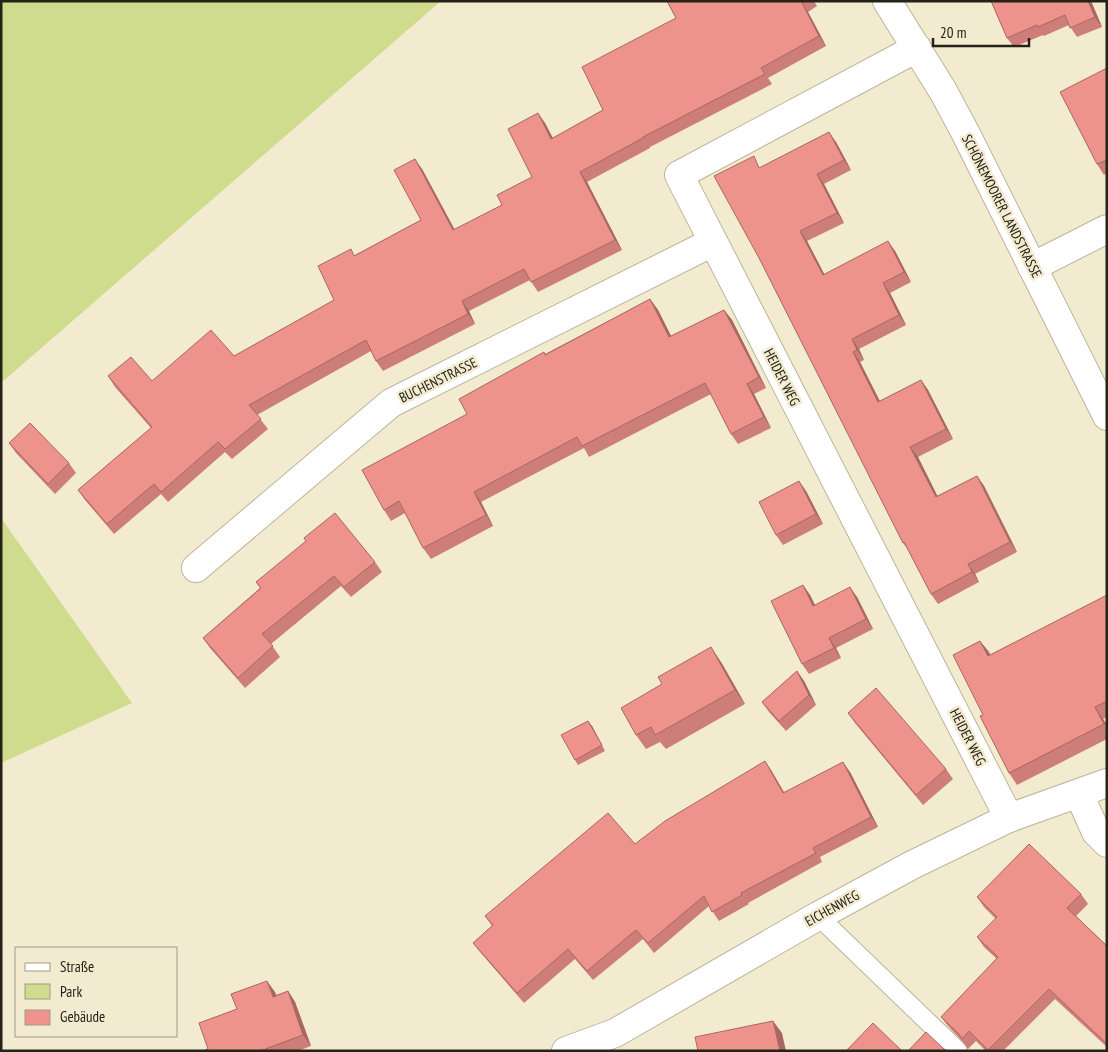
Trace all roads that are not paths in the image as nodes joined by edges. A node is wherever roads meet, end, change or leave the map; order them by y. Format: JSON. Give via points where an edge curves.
{"nodes":[{"id":1,"x":887,"y":1,"type":"edge"},
{"id":2,"x":917,"y":48,"type":"junction"},
{"id":3,"x":1107,"y":229,"type":"edge"},
{"id":4,"x":713,"y":242,"type":"junction"},
{"id":5,"x":1032,"y":267,"type":"junction"},
{"id":6,"x":1107,"y":416,"type":"edge"},
{"id":7,"x":196,"y":568,"type":"dead end"},
{"id":8,"x":1107,"y":783,"type":"edge"},
{"id":9,"x":1079,"y":794,"type":"junction"},
{"id":10,"x":1009,"y":818,"type":"junction"},
{"id":11,"x":1107,"y":843,"type":"edge"},
{"id":12,"x":818,"y":916,"type":"junction"},
{"id":13,"x":617,"y":1042,"type":"edge"},
{"id":14,"x":566,"y":1051,"type":"edge"},
{"id":15,"x":958,"y":1051,"type":"edge"}],
"edges":[{"from":1,"to":2,"type":"street","name":"SCHÖNEMOORER LANDSTRASSE"},
{"from":2,"to":4,"type":"street","name":"HEIDER WEG","via":[[679,176]]},
{"from":2,"to":5,"type":"street","name":"SCHÖNEMOORER LANDSTRASSE","via":[[965,132]]},
{"from":3,"to":5,"type":"street"},
{"from":4,"to":7,"type":"street","name":"BUCHENSTRASSE","via":[[391,403]]},
{"from":4,"to":10,"type":"street","name":"HEIDER WEG"},
{"from":5,"to":6,"type":"street","name":"SCHÖNEMOORER LANDSTRASSE"},
{"from":8,"to":9,"type":"street","name":"EICHENWEG"},
{"from":9,"to":10,"type":"street","name":"EICHENWEG"},
{"from":9,"to":11,"type":"street","via":[[1096,832]]},
{"from":10,"to":12,"type":"street","name":"EICHENWEG"},
{"from":12,"to":13,"type":"street","name":"EICHENWEG"},
{"from":12,"to":15,"type":"lane"},
{"from":13,"to":14,"type":"street","name":"EICHENWEG"}]}
